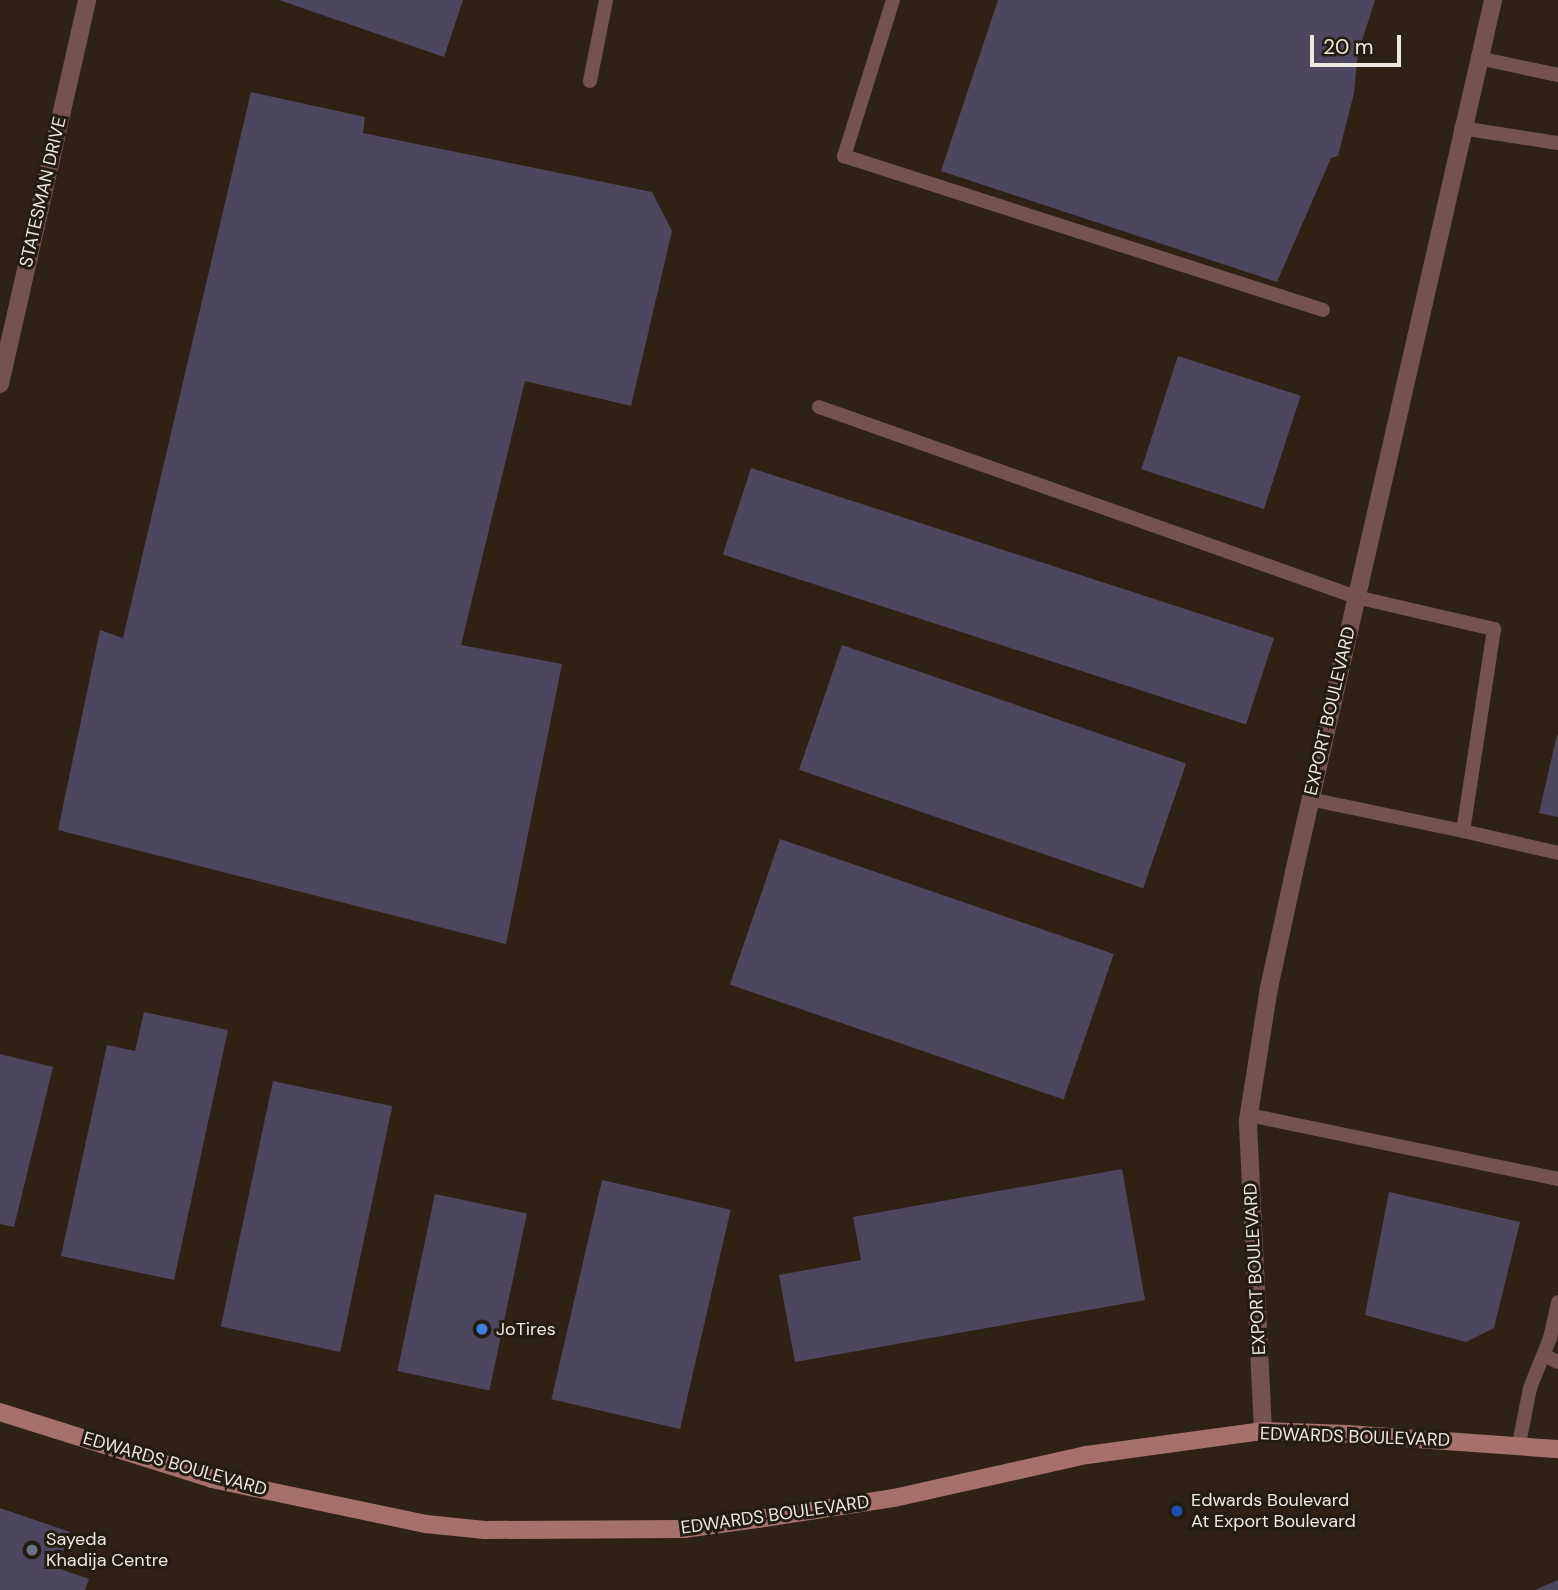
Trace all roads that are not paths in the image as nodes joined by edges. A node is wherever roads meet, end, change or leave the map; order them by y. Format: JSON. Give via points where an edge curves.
{"nodes":[{"id":1,"x":86,"y":0,"type":"edge"},
{"id":2,"x":606,"y":0,"type":"edge"},
{"id":3,"x":893,"y":0,"type":"edge"},
{"id":4,"x":1493,"y":0,"type":"edge"},
{"id":5,"x":1478,"y":58,"type":"junction"},
{"id":6,"x":1558,"y":75,"type":"edge"},
{"id":7,"x":590,"y":80,"type":"dead end"},
{"id":8,"x":1461,"y":128,"type":"junction"},
{"id":9,"x":1558,"y":143,"type":"edge"},
{"id":10,"x":1323,"y":310,"type":"dead end"},
{"id":11,"x":0,"y":384,"type":"edge"},
{"id":12,"x":819,"y":407,"type":"dead end"},
{"id":13,"x":1356,"y":597,"type":"junction"},
{"id":14,"x":1310,"y":799,"type":"junction"},
{"id":15,"x":1463,"y":831,"type":"junction"},
{"id":16,"x":1558,"y":853,"type":"edge"},
{"id":17,"x":1249,"y":1115,"type":"junction"},
{"id":18,"x":1558,"y":1180,"type":"edge"},
{"id":19,"x":1558,"y":1302,"type":"edge"},
{"id":20,"x":1544,"y":1355,"type":"junction"},
{"id":21,"x":1558,"y":1362,"type":"edge"},
{"id":22,"x":0,"y":1412,"type":"edge"},
{"id":23,"x":1263,"y":1431,"type":"junction"},
{"id":24,"x":1519,"y":1444,"type":"junction"},
{"id":25,"x":1558,"y":1449,"type":"edge"}],
"edges":[{"from":1,"to":11,"type":"street","name":"STATESMAN DRIVE"},
{"from":2,"to":7,"type":"lane"},
{"from":3,"to":10,"type":"lane","via":[[844,156]]},
{"from":4,"to":5,"type":"street","name":"EXPORT BOULEVARD"},
{"from":5,"to":6,"type":"lane"},
{"from":5,"to":8,"type":"street","name":"EXPORT BOULEVARD"},
{"from":8,"to":9,"type":"lane"},
{"from":8,"to":13,"type":"street","name":"EXPORT BOULEVARD"},
{"from":12,"to":13,"type":"lane"},
{"from":13,"to":14,"type":"street","name":"EXPORT BOULEVARD"},
{"from":13,"to":15,"type":"lane","via":[[1494,629]]},
{"from":14,"to":15,"type":"lane"},
{"from":14,"to":17,"type":"street","name":"EXPORT BOULEVARD","via":[[1272,975]]},
{"from":15,"to":16,"type":"lane"},
{"from":17,"to":18,"type":"lane"},
{"from":17,"to":23,"type":"street","name":"EXPORT BOULEVARD"},
{"from":19,"to":20,"type":"lane"},
{"from":20,"to":21,"type":"lane"},
{"from":20,"to":24,"type":"lane","via":[[1530,1388]]},
{"from":22,"to":23,"type":"street","name":"EDWARDS BOULEVARD","via":[[212,1479],[426,1524],[485,1530],[684,1529],[894,1498],[1087,1455]]},
{"from":23,"to":24,"type":"street","name":"EDWARDS BOULEVARD"},
{"from":24,"to":25,"type":"street","name":"EDWARDS BOULEVARD"}]}
